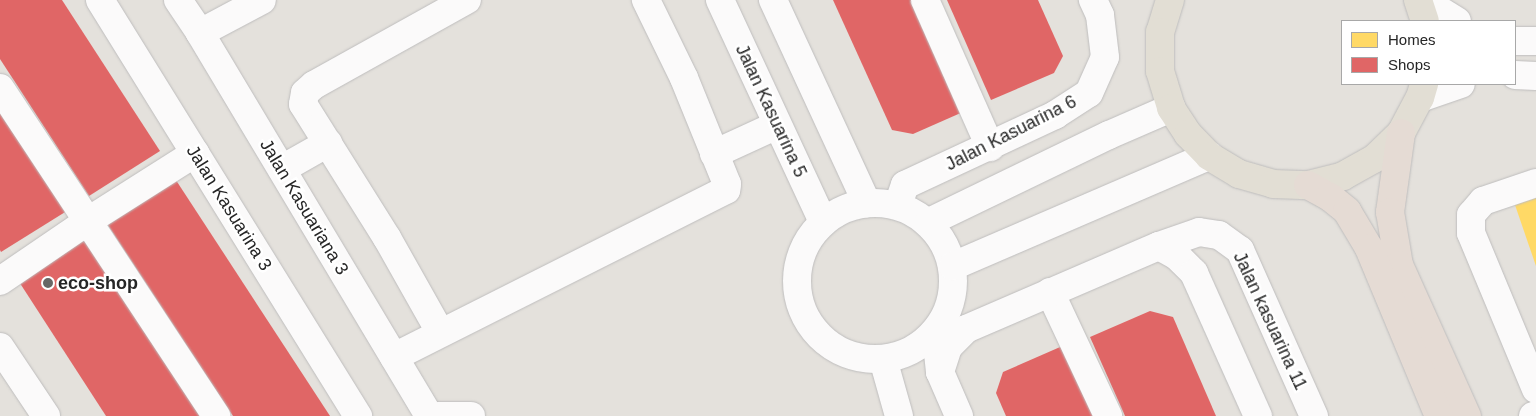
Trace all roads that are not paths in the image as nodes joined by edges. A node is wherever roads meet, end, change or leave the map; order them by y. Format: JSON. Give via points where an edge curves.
{"nodes":[{"id":1,"x":100,"y":0,"type":"edge"},
{"id":2,"x":178,"y":0,"type":"edge"},
{"id":3,"x":262,"y":0,"type":"edge"},
{"id":4,"x":467,"y":0,"type":"edge"},
{"id":5,"x":646,"y":0,"type":"edge"},
{"id":6,"x":720,"y":0,"type":"edge"},
{"id":7,"x":773,"y":0,"type":"edge"},
{"id":8,"x":925,"y":0,"type":"edge"},
{"id":9,"x":1170,"y":0,"type":"edge"},
{"id":10,"x":1418,"y":0,"type":"edge"},
{"id":11,"x":1423,"y":0,"type":"edge"},
{"id":12,"x":1101,"y":5,"type":"edge"},
{"id":13,"x":1424,"y":20,"type":"edge"},
{"id":14,"x":1455,"y":20,"type":"edge"},
{"id":15,"x":200,"y":33,"type":"junction"},
{"id":16,"x":1516,"y":41,"type":"edge"},
{"id":17,"x":1536,"y":41,"type":"edge"},
{"id":18,"x":1516,"y":75,"type":"edge"},
{"id":19,"x":1536,"y":76,"type":"edge"},
{"id":20,"x":1455,"y":85,"type":"edge"},
{"id":21,"x":0,"y":88,"type":"edge"},
{"id":22,"x":1422,"y":91,"type":"edge"},
{"id":23,"x":1171,"y":108,"type":"junction"},
{"id":24,"x":777,"y":125,"type":"junction"},
{"id":25,"x":1401,"y":133,"type":"junction"},
{"id":26,"x":328,"y":143,"type":"junction"},
{"id":27,"x":990,"y":147,"type":"junction"},
{"id":28,"x":195,"y":153,"type":"junction"},
{"id":29,"x":714,"y":154,"type":"junction"},
{"id":30,"x":1209,"y":156,"type":"junction"},
{"id":31,"x":282,"y":169,"type":"junction"},
{"id":32,"x":1536,"y":183,"type":"edge"},
{"id":33,"x":1308,"y":185,"type":"junction"},
{"id":34,"x":867,"y":203,"type":"junction"},
{"id":35,"x":898,"y":206,"type":"junction"},
{"id":36,"x":88,"y":221,"type":"junction"},
{"id":37,"x":824,"y":222,"type":"junction"},
{"id":38,"x":929,"y":222,"type":"junction"},
{"id":39,"x":1159,"y":246,"type":"junction"},
{"id":40,"x":953,"y":266,"type":"junction"},
{"id":41,"x":0,"y":281,"type":"edge"},
{"id":42,"x":1050,"y":292,"type":"junction"},
{"id":43,"x":936,"y":331,"type":"junction"},
{"id":44,"x":440,"y":332,"type":"junction"},
{"id":45,"x":0,"y":347,"type":"edge"},
{"id":46,"x":394,"y":357,"type":"junction"},
{"id":47,"x":883,"y":359,"type":"junction"},
{"id":48,"x":940,"y":372,"type":"junction"},
{"id":49,"x":1536,"y":389,"type":"edge"},
{"id":50,"x":46,"y":416,"type":"edge"},
{"id":51,"x":216,"y":416,"type":"edge"},
{"id":52,"x":358,"y":416,"type":"edge"},
{"id":53,"x":429,"y":416,"type":"edge"},
{"id":54,"x":438,"y":416,"type":"edge"},
{"id":55,"x":471,"y":416,"type":"edge"},
{"id":56,"x":899,"y":416,"type":"edge"},
{"id":57,"x":959,"y":416,"type":"edge"},
{"id":58,"x":1108,"y":416,"type":"edge"},
{"id":59,"x":1258,"y":416,"type":"edge"},
{"id":60,"x":1314,"y":416,"type":"edge"},
{"id":61,"x":1438,"y":416,"type":"edge"},
{"id":62,"x":1466,"y":416,"type":"edge"}],
"edges":[{"from":1,"to":28,"type":"street","name":"Jalan Kasuarina 3"},
{"from":2,"to":15,"type":"street","name":"Jalan Kasuariana 3"},
{"from":3,"to":15,"type":"street"},
{"from":4,"to":26,"type":"street","via":[[305,93],[303,104]]},
{"from":5,"to":29,"type":"street","via":[[684,78]]},
{"from":6,"to":24,"type":"street","name":"Jalan Kasuarina 5"},
{"from":7,"to":34,"type":"street"},
{"from":8,"to":27,"type":"street"},
{"from":9,"to":23,"type":"main road","via":[[1160,32],[1160,71]]},
{"from":10,"to":13,"type":"main road"},
{"from":11,"to":14,"type":"street"},
{"from":12,"to":27,"type":"street","name":"Jalan Kasuarina 6","via":[[1105,57],[1089,93],[1055,115]]},
{"from":15,"to":31,"type":"street","name":"Jalan Kasuariana 3"},
{"from":16,"to":17,"type":"street"},
{"from":18,"to":19,"type":"street"},
{"from":20,"to":22,"type":"street"},
{"from":21,"to":36,"type":"street"},
{"from":22,"to":25,"type":"main road"},
{"from":23,"to":30,"type":"main road","via":[[1188,134]]},
{"from":23,"to":38,"type":"street"},
{"from":24,"to":29,"type":"street"},
{"from":24,"to":37,"type":"street","name":"Jalan Kasuarina 5"},
{"from":25,"to":33,"type":"main road","via":[[1375,158],[1343,176]]},
{"from":25,"to":62,"type":"highway","via":[[1390,212],[1399,265]]},
{"from":26,"to":31,"type":"street"},
{"from":26,"to":44,"type":"street"},
{"from":27,"to":35,"type":"street","name":"Jalan Kasuarina 6","via":[[905,185]]},
{"from":28,"to":36,"type":"street"},
{"from":28,"to":52,"type":"street","name":"Jalan Kasuarina 3"},
{"from":29,"to":44,"type":"street","via":[[727,184],[726,190]]},
{"from":30,"to":33,"type":"main road","via":[[1239,174],[1273,184]]},
{"from":30,"to":40,"type":"street"},
{"from":31,"to":46,"type":"street","name":"Jalan Kasuariana 3"},
{"from":32,"to":49,"type":"street","via":[[1483,201],[1472,215],[1472,233]]},
{"from":33,"to":61,"type":"highway","via":[[1347,211],[1369,248]]},
{"from":34,"to":35,"type":"street"},
{"from":34,"to":37,"type":"street","via":[[844,209]]},
{"from":35,"to":38,"type":"street"},
{"from":36,"to":41,"type":"street"},
{"from":36,"to":51,"type":"street"},
{"from":37,"to":47,"type":"street","via":[[811,235],[797,268],[796,286],[807,320],[832,346],[848,354]]},
{"from":38,"to":40,"type":"street","via":[[944,242]]},
{"from":39,"to":42,"type":"street","name":"Jalan kasuarina 11"},
{"from":39,"to":59,"type":"street","via":[[1177,256],[1194,273]]},
{"from":39,"to":60,"type":"street","name":"Jalan kasuarina 11","via":[[1199,232],[1219,236],[1240,250]]},
{"from":40,"to":43,"type":"street","via":[[952,300]]},
{"from":42,"to":48,"type":"street","name":"Jalan kasuarina 11","via":[[966,329],[948,347]]},
{"from":42,"to":58,"type":"street"},
{"from":43,"to":47,"type":"street","via":[[915,348]]},
{"from":43,"to":48,"type":"street"},
{"from":44,"to":46,"type":"street"},
{"from":45,"to":50,"type":"street"},
{"from":46,"to":53,"type":"street","name":"Jalan Kasuariana 3"},
{"from":47,"to":56,"type":"street"},
{"from":48,"to":57,"type":"street"},
{"from":54,"to":55,"type":"street"}]}
